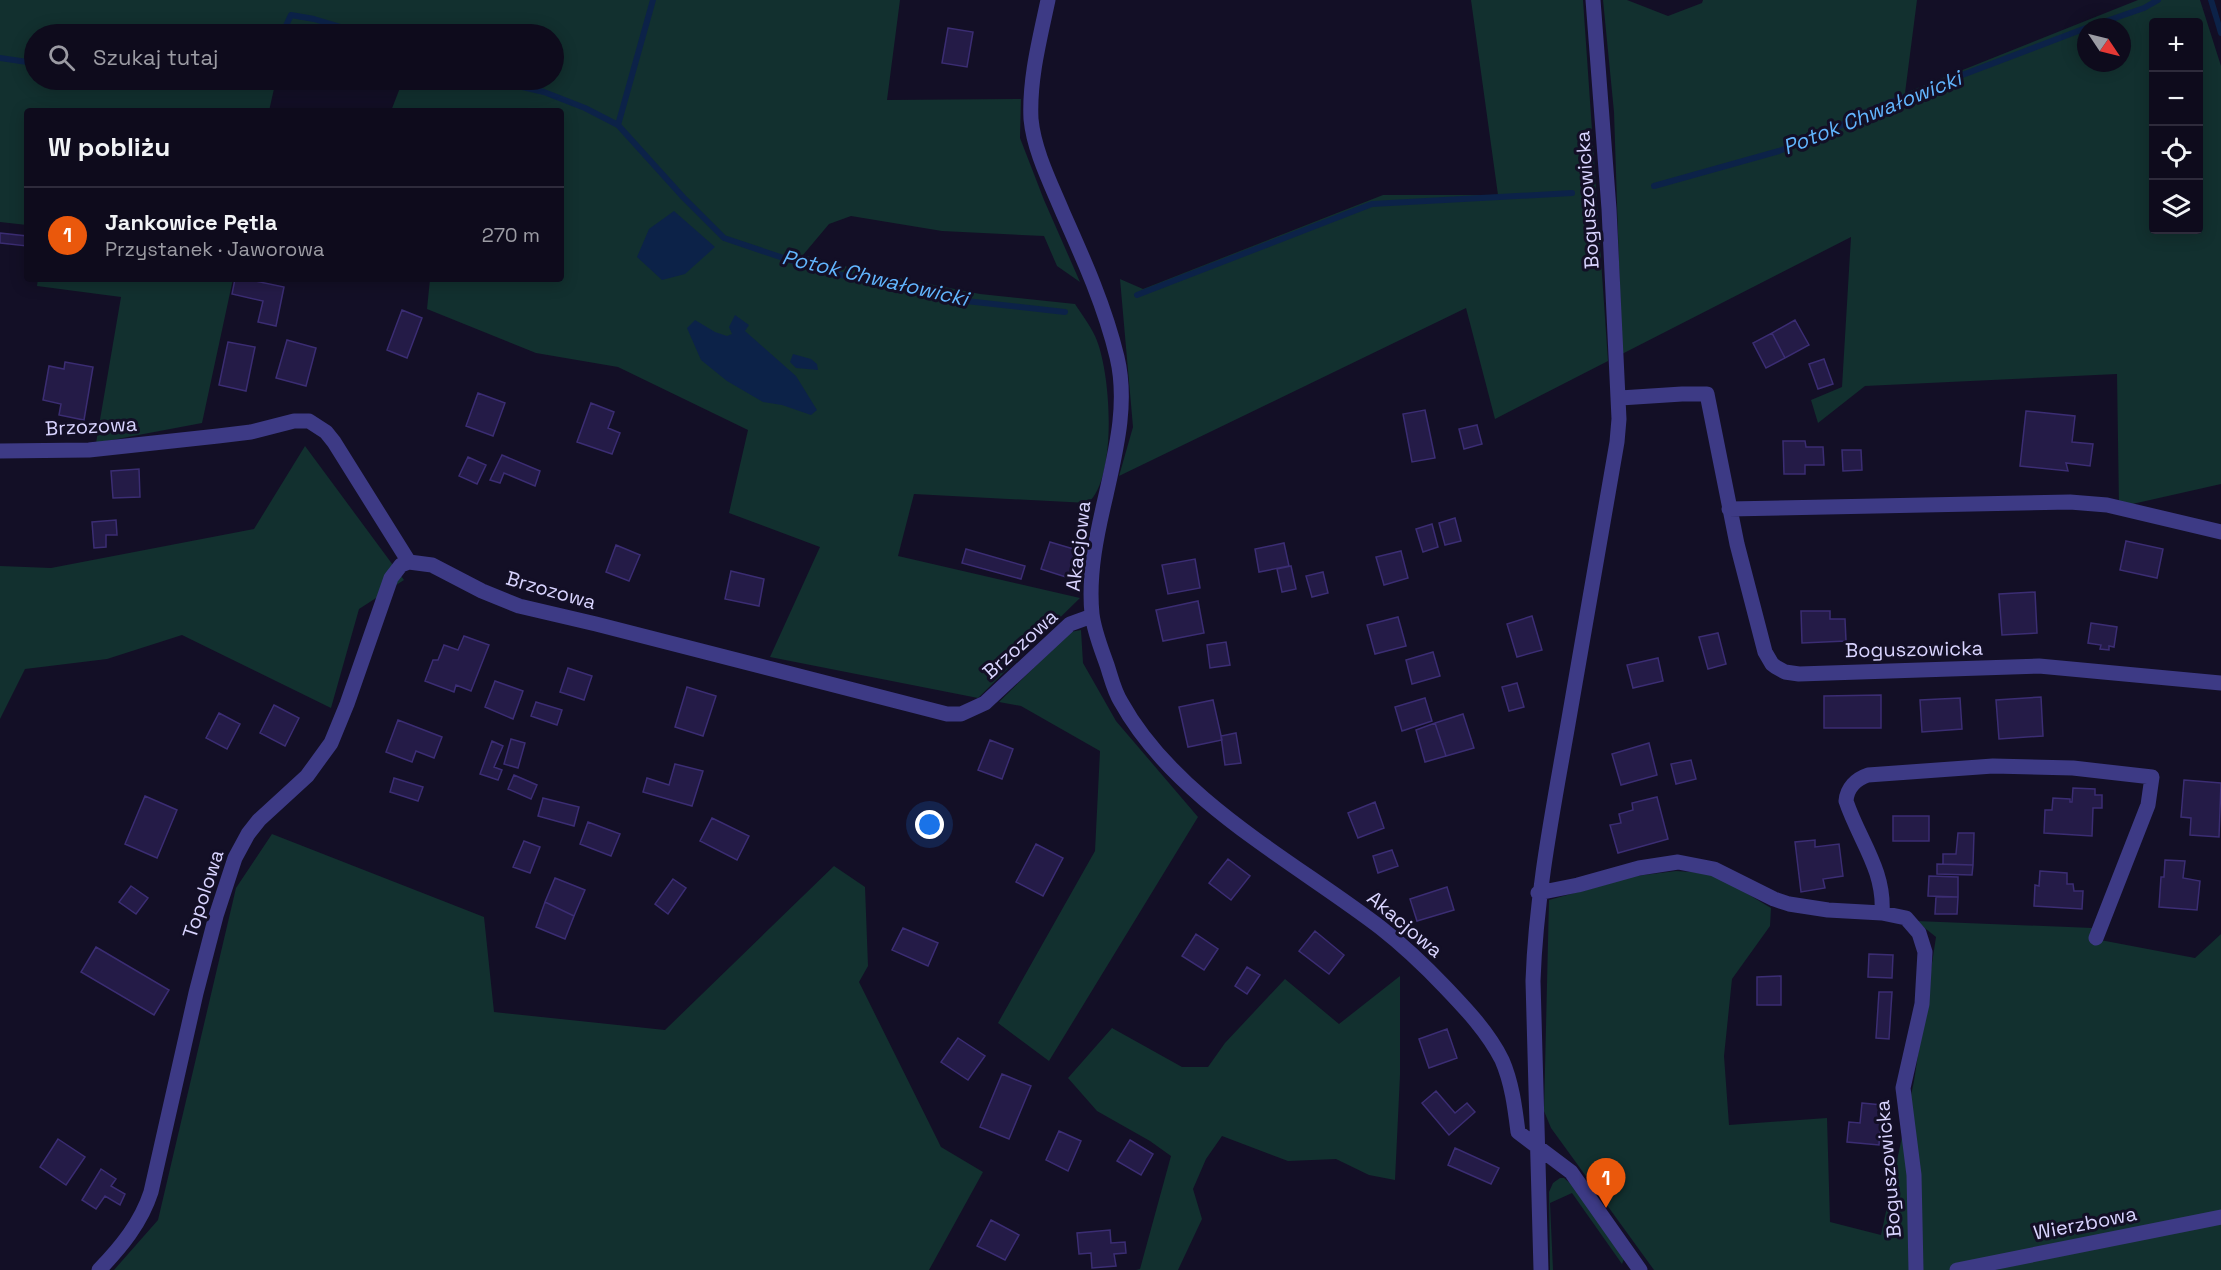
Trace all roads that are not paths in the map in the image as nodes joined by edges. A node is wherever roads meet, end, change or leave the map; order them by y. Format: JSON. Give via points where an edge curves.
{"nodes":[{"id":1,"x":1048,"y":0,"type":"edge"},
{"id":2,"x":1593,"y":0,"type":"edge"},
{"id":3,"x":1620,"y":398,"type":"junction"},
{"id":4,"x":0,"y":451,"type":"edge"},
{"id":5,"x":1729,"y":509,"type":"junction"},
{"id":6,"x":2221,"y":532,"type":"edge"},
{"id":7,"x":409,"y":562,"type":"junction"},
{"id":8,"x":1092,"y":616,"type":"junction"},
{"id":9,"x":2221,"y":683,"type":"edge"},
{"id":10,"x":1538,"y":893,"type":"junction"},
{"id":11,"x":1881,"y":913,"type":"junction"},
{"id":12,"x":2096,"y":938,"type":"dead end"},
{"id":13,"x":1537,"y":1148,"type":"junction"},
{"id":14,"x":2221,"y":1217,"type":"edge"},
{"id":15,"x":99,"y":1270,"type":"edge"},
{"id":16,"x":1540,"y":1270,"type":"edge"},
{"id":17,"x":1640,"y":1270,"type":"edge"},
{"id":18,"x":1916,"y":1270,"type":"edge"},
{"id":19,"x":1956,"y":1270,"type":"edge"}],
"edges":[{"from":1,"to":8,"type":"street","name":"Akacjowa","via":[[1033,79],[1032,123],[1045,169],[1109,326],[1122,390],[1118,435],[1093,560]]},
{"from":2,"to":3,"type":"street","name":"Boguszowicka"},
{"from":3,"to":5,"type":"street","name":"Boguszowicka","via":[[1707,394]]},
{"from":3,"to":10,"type":"street","name":"Boguszowicka","via":[[1617,442]]},
{"from":4,"to":7,"type":"street","name":"Brzozowa","via":[[88,450],[251,432],[309,421],[326,432]]},
{"from":5,"to":6,"type":"street","via":[[2070,502],[2107,505]]},
{"from":5,"to":9,"type":"street","name":"Boguszowicka","via":[[1766,652],[1772,664],[1781,670],[1799,674],[2039,666]]},
{"from":7,"to":8,"type":"street","name":"Brzozowa","via":[[432,565],[519,606],[947,714],[961,714],[985,703],[1070,624]]},
{"from":7,"to":15,"type":"street","name":"Topolowa","via":[[401,565],[391,578],[331,743],[307,776],[248,834],[235,858],[196,993],[151,1192],[129,1237]]},
{"from":8,"to":13,"type":"street","name":"Akacjowa","via":[[1119,699],[1144,738],[1204,799],[1381,928],[1445,987],[1478,1024],[1502,1060],[1518,1132]]},
{"from":10,"to":11,"type":"street","name":"Boguszowicka","via":[[1639,867],[1677,862],[1714,869],[1790,904]]},
{"from":10,"to":13,"type":"street","name":"Boguszowicka","via":[[1533,981]]},
{"from":11,"to":12,"type":"street","via":[[1881,881],[1846,801],[1848,791],[1859,778],[1993,766],[2073,768],[2152,777],[2148,805]]},
{"from":11,"to":18,"type":"street","name":"Boguszowicka","via":[[1906,918],[1919,933],[1925,952],[1922,1004],[1903,1088],[1914,1175]]},
{"from":13,"to":16,"type":"street","name":"Boguszowicka"},
{"from":13,"to":17,"type":"street","name":"Akacjowa","via":[[1571,1172]]},
{"from":14,"to":19,"type":"street","name":"Wierzbowa"}]}
